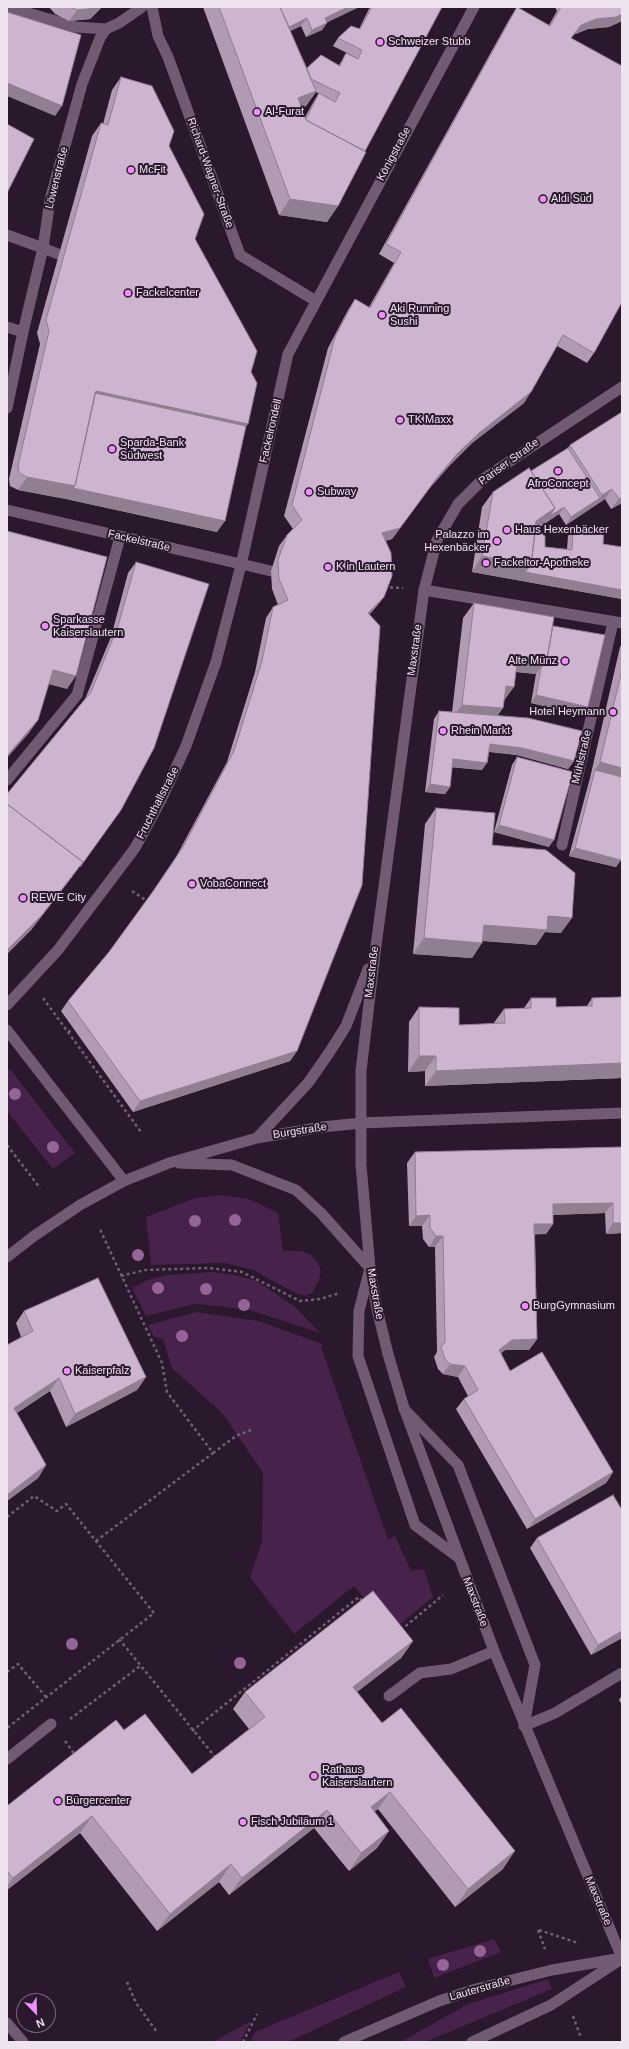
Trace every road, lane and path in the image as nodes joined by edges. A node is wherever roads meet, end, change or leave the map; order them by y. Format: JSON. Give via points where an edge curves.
{"nodes":[{"id":1,"x":8,"y":7,"type":"edge"},
{"id":2,"x":142,"y":7,"type":"edge"},
{"id":3,"x":152,"y":7,"type":"edge"},
{"id":4,"x":474,"y":7,"type":"edge"},
{"id":5,"x":106,"y":29,"type":"junction"},
{"id":6,"x":7,"y":235,"type":"edge"},
{"id":7,"x":43,"y":248,"type":"junction"},
{"id":8,"x":58,"y":254,"type":"dead end"},
{"id":9,"x":316,"y":301,"type":"junction"},
{"id":10,"x":7,"y":327,"type":"edge"},
{"id":11,"x":23,"y":332,"type":"junction"},
{"id":12,"x":622,"y":387,"type":"edge"},
{"id":13,"x":7,"y":408,"type":"edge"},
{"id":14,"x":7,"y":510,"type":"edge"},
{"id":15,"x":120,"y":537,"type":"junction"},
{"id":16,"x":241,"y":565,"type":"junction"},
{"id":17,"x":271,"y":571,"type":"dead end"},
{"id":18,"x":424,"y":590,"type":"junction"},
{"id":19,"x":617,"y":623,"type":"edge"},
{"id":20,"x":7,"y":780,"type":"edge"},
{"id":21,"x":562,"y":845,"type":"dead end"},
{"id":22,"x":132,"y":891,"type":"dead end"},
{"id":23,"x":147,"y":901,"type":"edge"},
{"id":24,"x":374,"y":953,"type":"junction"},
{"id":25,"x":43,"y":997,"type":"dead end"},
{"id":26,"x":7,"y":1005,"type":"edge"},
{"id":27,"x":73,"y":1029,"type":"edge"},
{"id":28,"x":7,"y":1030,"type":"edge"},
{"id":29,"x":68,"y":1032,"type":"junction"},
{"id":30,"x":622,"y":1113,"type":"edge"},
{"id":31,"x":361,"y":1123,"type":"junction"},
{"id":32,"x":141,"y":1132,"type":"dead end"},
{"id":33,"x":256,"y":1138,"type":"junction"},
{"id":34,"x":7,"y":1145,"type":"edge"},
{"id":35,"x":169,"y":1163,"type":"junction"},
{"id":36,"x":124,"y":1181,"type":"junction"},
{"id":37,"x":40,"y":1188,"type":"dead end"},
{"id":38,"x":99,"y":1227,"type":"dead end"},
{"id":39,"x":7,"y":1257,"type":"edge"},
{"id":40,"x":370,"y":1268,"type":"junction"},
{"id":41,"x":121,"y":1276,"type":"junction"},
{"id":42,"x":340,"y":1293,"type":"dead end"},
{"id":43,"x":404,"y":1408,"type":"junction"},
{"id":44,"x":251,"y":1430,"type":"dead end"},
{"id":45,"x":213,"y":1453,"type":"junction"},
{"id":46,"x":7,"y":1517,"type":"edge"},
{"id":47,"x":96,"y":1541,"type":"junction"},
{"id":48,"x":458,"y":1557,"type":"junction"},
{"id":49,"x":443,"y":1595,"type":"dead end"},
{"id":50,"x":364,"y":1603,"type":"edge"},
{"id":51,"x":396,"y":1633,"type":"edge"},
{"id":52,"x":119,"y":1639,"type":"junction"},
{"id":53,"x":494,"y":1651,"type":"junction"},
{"id":54,"x":140,"y":1666,"type":"junction"},
{"id":55,"x":7,"y":1672,"type":"edge"},
{"id":56,"x":622,"y":1673,"type":"edge"},
{"id":57,"x":389,"y":1696,"type":"dead end"},
{"id":58,"x":46,"y":1697,"type":"junction"},
{"id":59,"x":68,"y":1721,"type":"dead end"},
{"id":60,"x":50,"y":1724,"type":"dead end"},
{"id":61,"x":524,"y":1726,"type":"junction"},
{"id":62,"x":7,"y":1728,"type":"edge"},
{"id":63,"x":192,"y":1731,"type":"junction"},
{"id":64,"x":7,"y":1759,"type":"edge"},
{"id":65,"x":218,"y":1761,"type":"edge"},
{"id":66,"x":622,"y":1958,"type":"edge"},
{"id":67,"x":126,"y":1982,"type":"dead end"},
{"id":68,"x":256,"y":2014,"type":"dead end"},
{"id":69,"x":7,"y":2023,"type":"edge"},
{"id":70,"x":157,"y":2032,"type":"dead end"},
{"id":71,"x":23,"y":2042,"type":"edge"},
{"id":72,"x":243,"y":2042,"type":"edge"},
{"id":73,"x":344,"y":2042,"type":"edge"},
{"id":74,"x":472,"y":2042,"type":"edge"}],
"edges":[{"from":1,"to":5,"type":"street","via":[[76,27]]},
{"from":2,"to":5,"type":"street"},
{"from":3,"to":9,"type":"street","name":"Richard-Wagner-Straße","via":[[158,36],[240,255]]},
{"from":4,"to":9,"type":"street","name":"Königstraße"},
{"from":5,"to":7,"type":"street","name":"Löwenstraße","via":[[82,84],[50,200]]},
{"from":6,"to":7,"type":"street"},
{"from":7,"to":8,"type":"street"},
{"from":7,"to":11,"type":"street","name":"Löwenstraße"},
{"from":9,"to":16,"type":"street","name":"Fackelrondell","via":[[288,354]]},
{"from":10,"to":11,"type":"street"},
{"from":11,"to":13,"type":"street","name":"Löwenstraße"},
{"from":12,"to":18,"type":"street","name":"Pariser Straße","via":[[483,478],[458,504],[437,540]]},
{"from":14,"to":15,"type":"street","name":"Fackelstraße"},
{"from":15,"to":16,"type":"street","name":"Fackelstraße"},
{"from":15,"to":20,"type":"street","via":[[77,694]]},
{"from":16,"to":17,"type":"street","name":"Fackelstraße"},
{"from":16,"to":26,"type":"street","name":"Fruchthallstraße","via":[[205,698],[161,800],[135,848],[102,894],[58,950]]},
{"from":18,"to":19,"type":"street","name":"Mühlstraße"},
{"from":18,"to":24,"type":"street","name":"Maxstraße"},
{"from":19,"to":21,"type":"street","name":"Mühlstraße"},
{"from":22,"to":23,"type":"path"},
{"from":24,"to":31,"type":"street","name":"Maxstraße","via":[[361,1071]]},
{"from":24,"to":33,"type":"street","via":[[346,1026],[329,1053],[308,1083]]},
{"from":25,"to":29,"type":"path"},
{"from":27,"to":29,"type":"path"},
{"from":28,"to":36,"type":"street"},
{"from":29,"to":32,"type":"path"},
{"from":30,"to":31,"type":"street","name":"Burgstraße"},
{"from":31,"to":33,"type":"street","name":"Burgstraße"},
{"from":31,"to":40,"type":"street","name":"Maxstraße","via":[[362,1190]]},
{"from":33,"to":35,"type":"street","name":"Burgstraße"},
{"from":34,"to":37,"type":"path"},
{"from":35,"to":36,"type":"street","name":"Burgstraße"},
{"from":35,"to":40,"type":"street","via":[[232,1165],[296,1190],[321,1213]]},
{"from":36,"to":39,"type":"street","name":"Burgstraße","via":[[67,1213]]},
{"from":38,"to":41,"type":"path"},
{"from":40,"to":43,"type":"street","name":"Maxstraße","via":[[388,1354]]},
{"from":40,"to":48,"type":"street","via":[[359,1311],[358,1356],[415,1525]]},
{"from":41,"to":42,"type":"path","via":[[145,1270],[209,1268],[242,1272],[300,1301]]},
{"from":41,"to":45,"type":"path","via":[[162,1363],[167,1392]]},
{"from":43,"to":48,"type":"street","name":"Maxstraße"},
{"from":43,"to":61,"type":"street","via":[[458,1465],[535,1665]]},
{"from":44,"to":45,"type":"path","via":[[236,1436]]},
{"from":45,"to":47,"type":"path"},
{"from":46,"to":47,"type":"path","via":[[34,1496],[57,1511],[66,1504]]},
{"from":47,"to":52,"type":"path","via":[[154,1613]]},
{"from":48,"to":53,"type":"street","name":"Maxstraße"},
{"from":49,"to":51,"type":"path"},
{"from":50,"to":63,"type":"path","via":[[359,1597]]},
{"from":52,"to":54,"type":"path"},
{"from":52,"to":58,"type":"path"},
{"from":53,"to":57,"type":"street","via":[[451,1669],[420,1673]]},
{"from":53,"to":61,"type":"street","name":"Maxstraße"},
{"from":54,"to":59,"type":"path"},
{"from":54,"to":63,"type":"path"},
{"from":55,"to":58,"type":"path","via":[[18,1664]]},
{"from":56,"to":61,"type":"street","via":[[555,1713]]},
{"from":58,"to":62,"type":"path"},
{"from":60,"to":64,"type":"street"},
{"from":61,"to":66,"type":"street","name":"Maxstraße"},
{"from":63,"to":65,"type":"path"},
{"from":66,"to":73,"type":"street","name":"Lauterstraße","via":[[552,1970],[476,1989],[439,2001]]},
{"from":66,"to":74,"type":"street","via":[[551,2005]]},
{"from":67,"to":70,"type":"path","via":[[136,2003]]},
{"from":68,"to":72,"type":"path"},
{"from":69,"to":71,"type":"street"}]}
